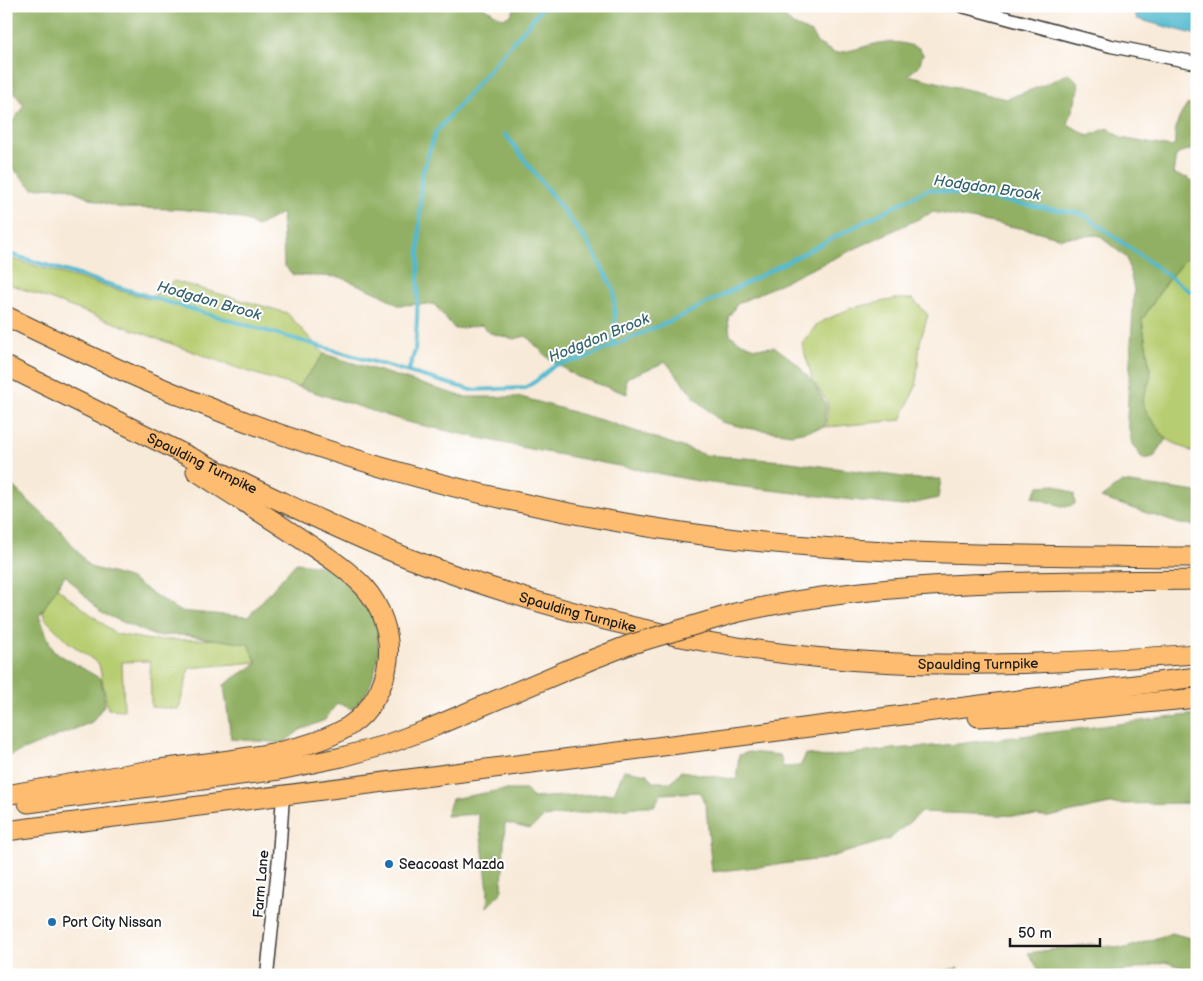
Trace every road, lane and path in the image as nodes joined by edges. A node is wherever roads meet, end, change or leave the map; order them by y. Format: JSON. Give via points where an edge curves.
{"nodes":[{"id":1,"x":962,"y":6,"type":"edge"},
{"id":2,"x":1197,"y":63,"type":"edge"},
{"id":3,"x":6,"y":316,"type":"edge"},
{"id":4,"x":9,"y":368,"type":"edge"},
{"id":5,"x":120,"y":422,"type":"junction"},
{"id":6,"x":1197,"y":556,"type":"edge"},
{"id":7,"x":1197,"y":580,"type":"edge"},
{"id":8,"x":1197,"y":654,"type":"edge"},
{"id":9,"x":1197,"y":677,"type":"edge"},
{"id":10,"x":1197,"y":698,"type":"edge"},
{"id":11,"x":802,"y":728,"type":"junction"},
{"id":12,"x":6,"y":795,"type":"edge"},
{"id":13,"x":283,"y":796,"type":"junction"},
{"id":14,"x":6,"y":806,"type":"edge"},
{"id":15,"x":6,"y":831,"type":"edge"},
{"id":16,"x":267,"y":975,"type":"edge"}],
"edges":[{"from":1,"to":2,"type":"street","via":[[1111,46]]},
{"from":3,"to":6,"type":"highway","via":[[149,383],[272,431],[441,484],[568,513],[683,532],[806,546],[929,552]]},
{"from":4,"to":5,"type":"highway","name":"Spaulding Turnpike"},
{"from":5,"to":8,"type":"highway","name":"Spaulding Turnpike","via":[[294,507],[406,557],[521,597],[615,623],[701,641],[876,662],[1051,663]]},
{"from":5,"to":12,"type":"highway","via":[[348,571],[374,600],[385,626],[389,654],[383,681],[378,694],[360,716],[337,732],[310,743],[255,755]]},
{"from":7,"to":14,"type":"highway","bridge":true,"via":[[1000,583],[823,596],[736,613],[650,638],[426,730],[335,758],[253,774]]},
{"from":9,"to":11,"type":"highway"},
{"from":10,"to":11,"type":"highway","via":[[1031,714]]},
{"from":11,"to":13,"type":"highway"},
{"from":13,"to":15,"type":"highway"},
{"from":13,"to":16,"type":"street","name":"Farm Lane"}]}
